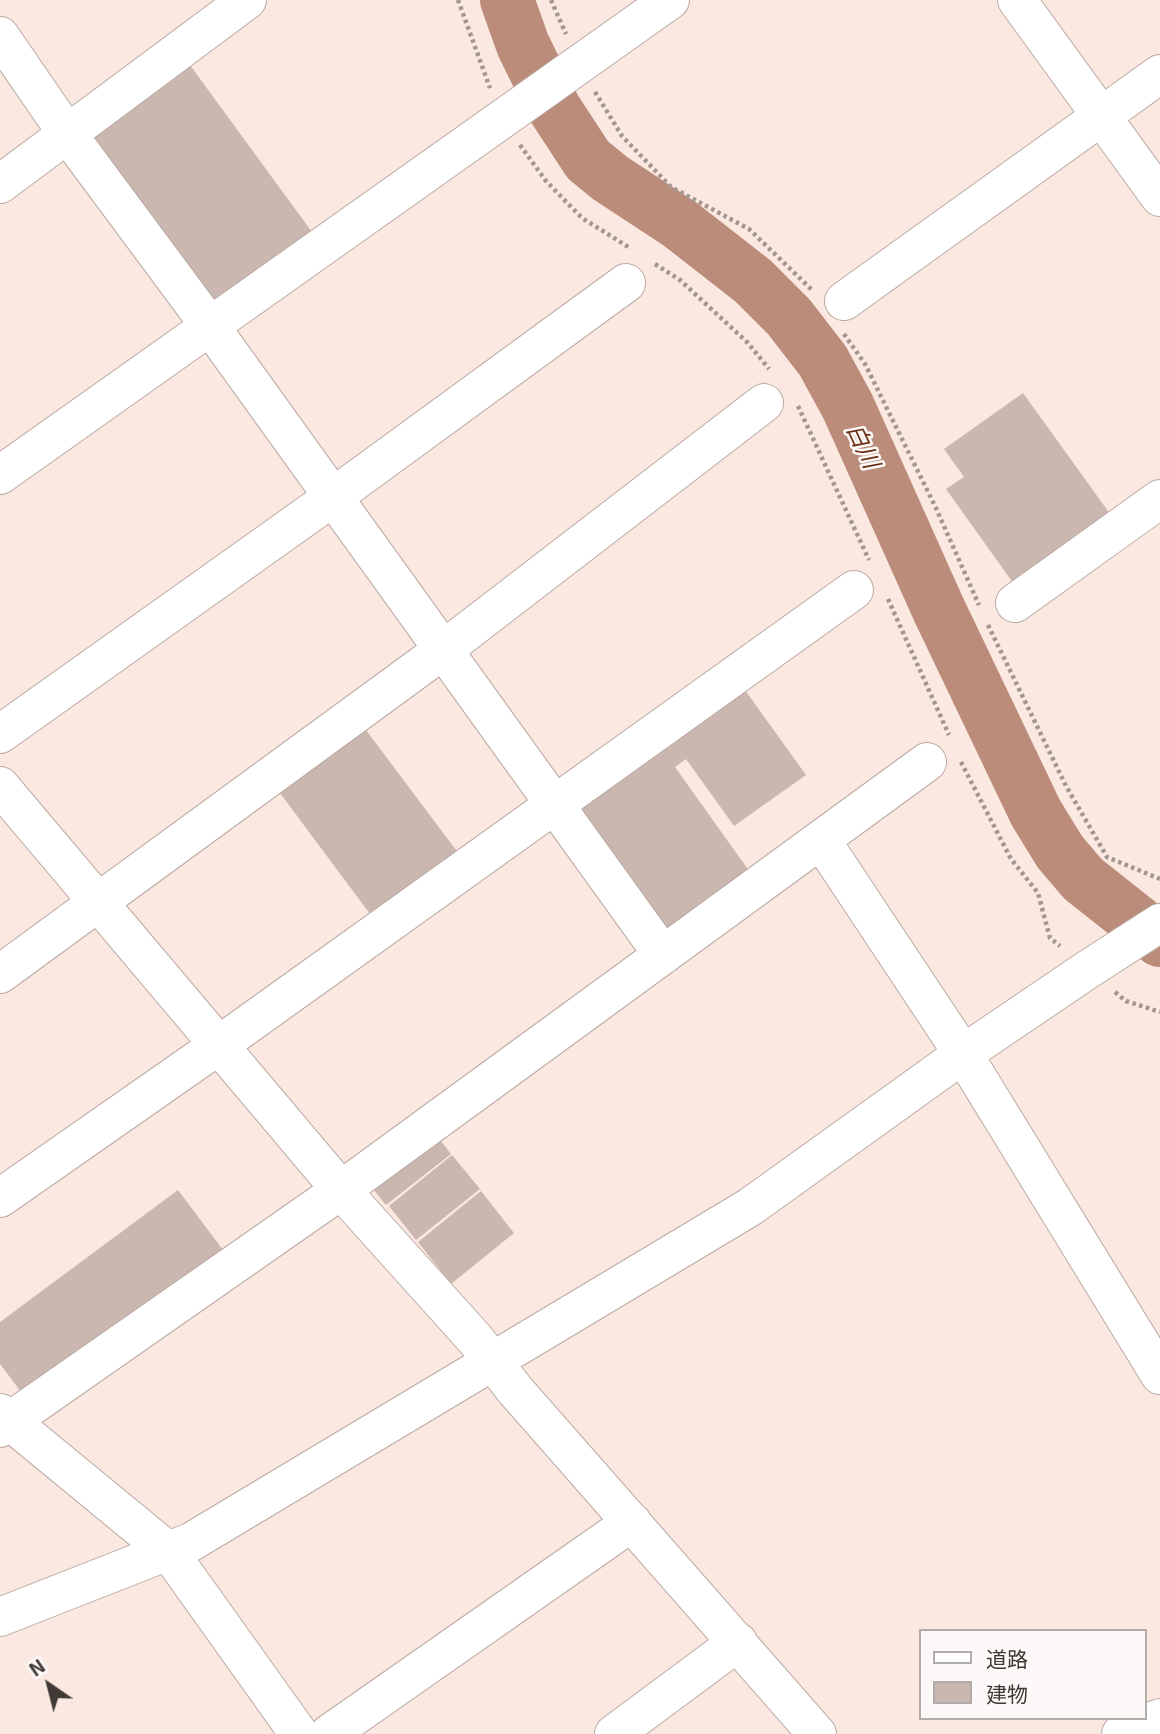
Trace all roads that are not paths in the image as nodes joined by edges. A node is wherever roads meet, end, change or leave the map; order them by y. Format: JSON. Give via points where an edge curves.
{"nodes":[{"id":1,"x":247,"y":0,"type":"edge"},
{"id":2,"x":670,"y":0,"type":"edge"},
{"id":3,"x":1017,"y":0,"type":"edge"},
{"id":4,"x":0,"y":36,"type":"edge"},
{"id":5,"x":1160,"y":74,"type":"edge"},
{"id":6,"x":1101,"y":117,"type":"junction"},
{"id":7,"x":66,"y":132,"type":"junction"},
{"id":8,"x":0,"y":184,"type":"edge"},
{"id":9,"x":1160,"y":197,"type":"edge"},
{"id":10,"x":637,"y":265,"type":"road end"},
{"id":11,"x":835,"y":311,"type":"road end"},
{"id":12,"x":210,"y":326,"type":"junction"},
{"id":13,"x":778,"y":393,"type":"road end"},
{"id":14,"x":0,"y":475,"type":"edge"},
{"id":15,"x":333,"y":497,"type":"junction"},
{"id":16,"x":1160,"y":499,"type":"edge"},
{"id":17,"x":872,"y":586,"type":"road end"},
{"id":18,"x":1014,"y":603,"type":"dead end"},
{"id":19,"x":443,"y":650,"type":"junction"},
{"id":20,"x":0,"y":734,"type":"edge"},
{"id":21,"x":947,"y":755,"type":"road end"},
{"id":22,"x":0,"y":786,"type":"edge"},
{"id":23,"x":554,"y":805,"type":"junction"},
{"id":24,"x":821,"y":840,"type":"junction"},
{"id":25,"x":100,"y":902,"type":"junction"},
{"id":26,"x":1160,"y":923,"type":"edge"},
{"id":27,"x":663,"y":955,"type":"junction"},
{"id":28,"x":0,"y":974,"type":"edge"},
{"id":29,"x":219,"y":1045,"type":"junction"},
{"id":30,"x":963,"y":1054,"type":"junction"},
{"id":31,"x":341,"y":1190,"type":"junction"},
{"id":32,"x":0,"y":1198,"type":"edge"},
{"id":33,"x":491,"y":1362,"type":"junction"},
{"id":34,"x":1160,"y":1375,"type":"edge"},
{"id":35,"x":3,"y":1420,"type":"edge"},
{"id":36,"x":632,"y":1522,"type":"junction"},
{"id":37,"x":169,"y":1552,"type":"junction"},
{"id":38,"x":0,"y":1617,"type":"edge"},
{"id":39,"x":738,"y":1642,"type":"junction"},
{"id":40,"x":1160,"y":1718,"type":"edge"},
{"id":41,"x":299,"y":1734,"type":"edge"},
{"id":42,"x":329,"y":1734,"type":"edge"},
{"id":43,"x":614,"y":1734,"type":"edge"},
{"id":44,"x":817,"y":1734,"type":"edge"},
{"id":45,"x":1121,"y":1734,"type":"edge"}],
"edges":[{"from":1,"to":7,"type":"street"},
{"from":2,"to":12,"type":"street"},
{"from":3,"to":6,"type":"street"},
{"from":4,"to":7,"type":"street"},
{"from":5,"to":6,"type":"street"},
{"from":6,"to":9,"type":"street"},
{"from":6,"to":11,"type":"street"},
{"from":7,"to":8,"type":"street"},
{"from":7,"to":12,"type":"street"},
{"from":10,"to":15,"type":"street"},
{"from":12,"to":14,"type":"street"},
{"from":12,"to":15,"type":"street"},
{"from":13,"to":19,"type":"street"},
{"from":15,"to":19,"type":"street"},
{"from":15,"to":20,"type":"street"},
{"from":16,"to":18,"type":"street"},
{"from":17,"to":23,"type":"street"},
{"from":19,"to":23,"type":"street"},
{"from":19,"to":25,"type":"street"},
{"from":21,"to":24,"type":"street"},
{"from":22,"to":25,"type":"street"},
{"from":23,"to":27,"type":"street"},
{"from":23,"to":29,"type":"street"},
{"from":24,"to":27,"type":"street"},
{"from":24,"to":30,"type":"street"},
{"from":25,"to":28,"type":"street"},
{"from":25,"to":29,"type":"street"},
{"from":26,"to":30,"type":"street"},
{"from":27,"to":31,"type":"street"},
{"from":29,"to":31,"type":"street"},
{"from":29,"to":32,"type":"street"},
{"from":30,"to":33,"type":"street","via":[[750,1207]]},
{"from":30,"to":34,"type":"street"},
{"from":31,"to":33,"type":"street"},
{"from":31,"to":35,"type":"street"},
{"from":33,"to":36,"type":"street"},
{"from":33,"to":37,"type":"street"},
{"from":35,"to":37,"type":"street"},
{"from":36,"to":39,"type":"street"},
{"from":36,"to":42,"type":"street"},
{"from":37,"to":38,"type":"street"},
{"from":37,"to":41,"type":"street"},
{"from":39,"to":43,"type":"street"},
{"from":39,"to":44,"type":"street"},
{"from":40,"to":45,"type":"street"}]}
